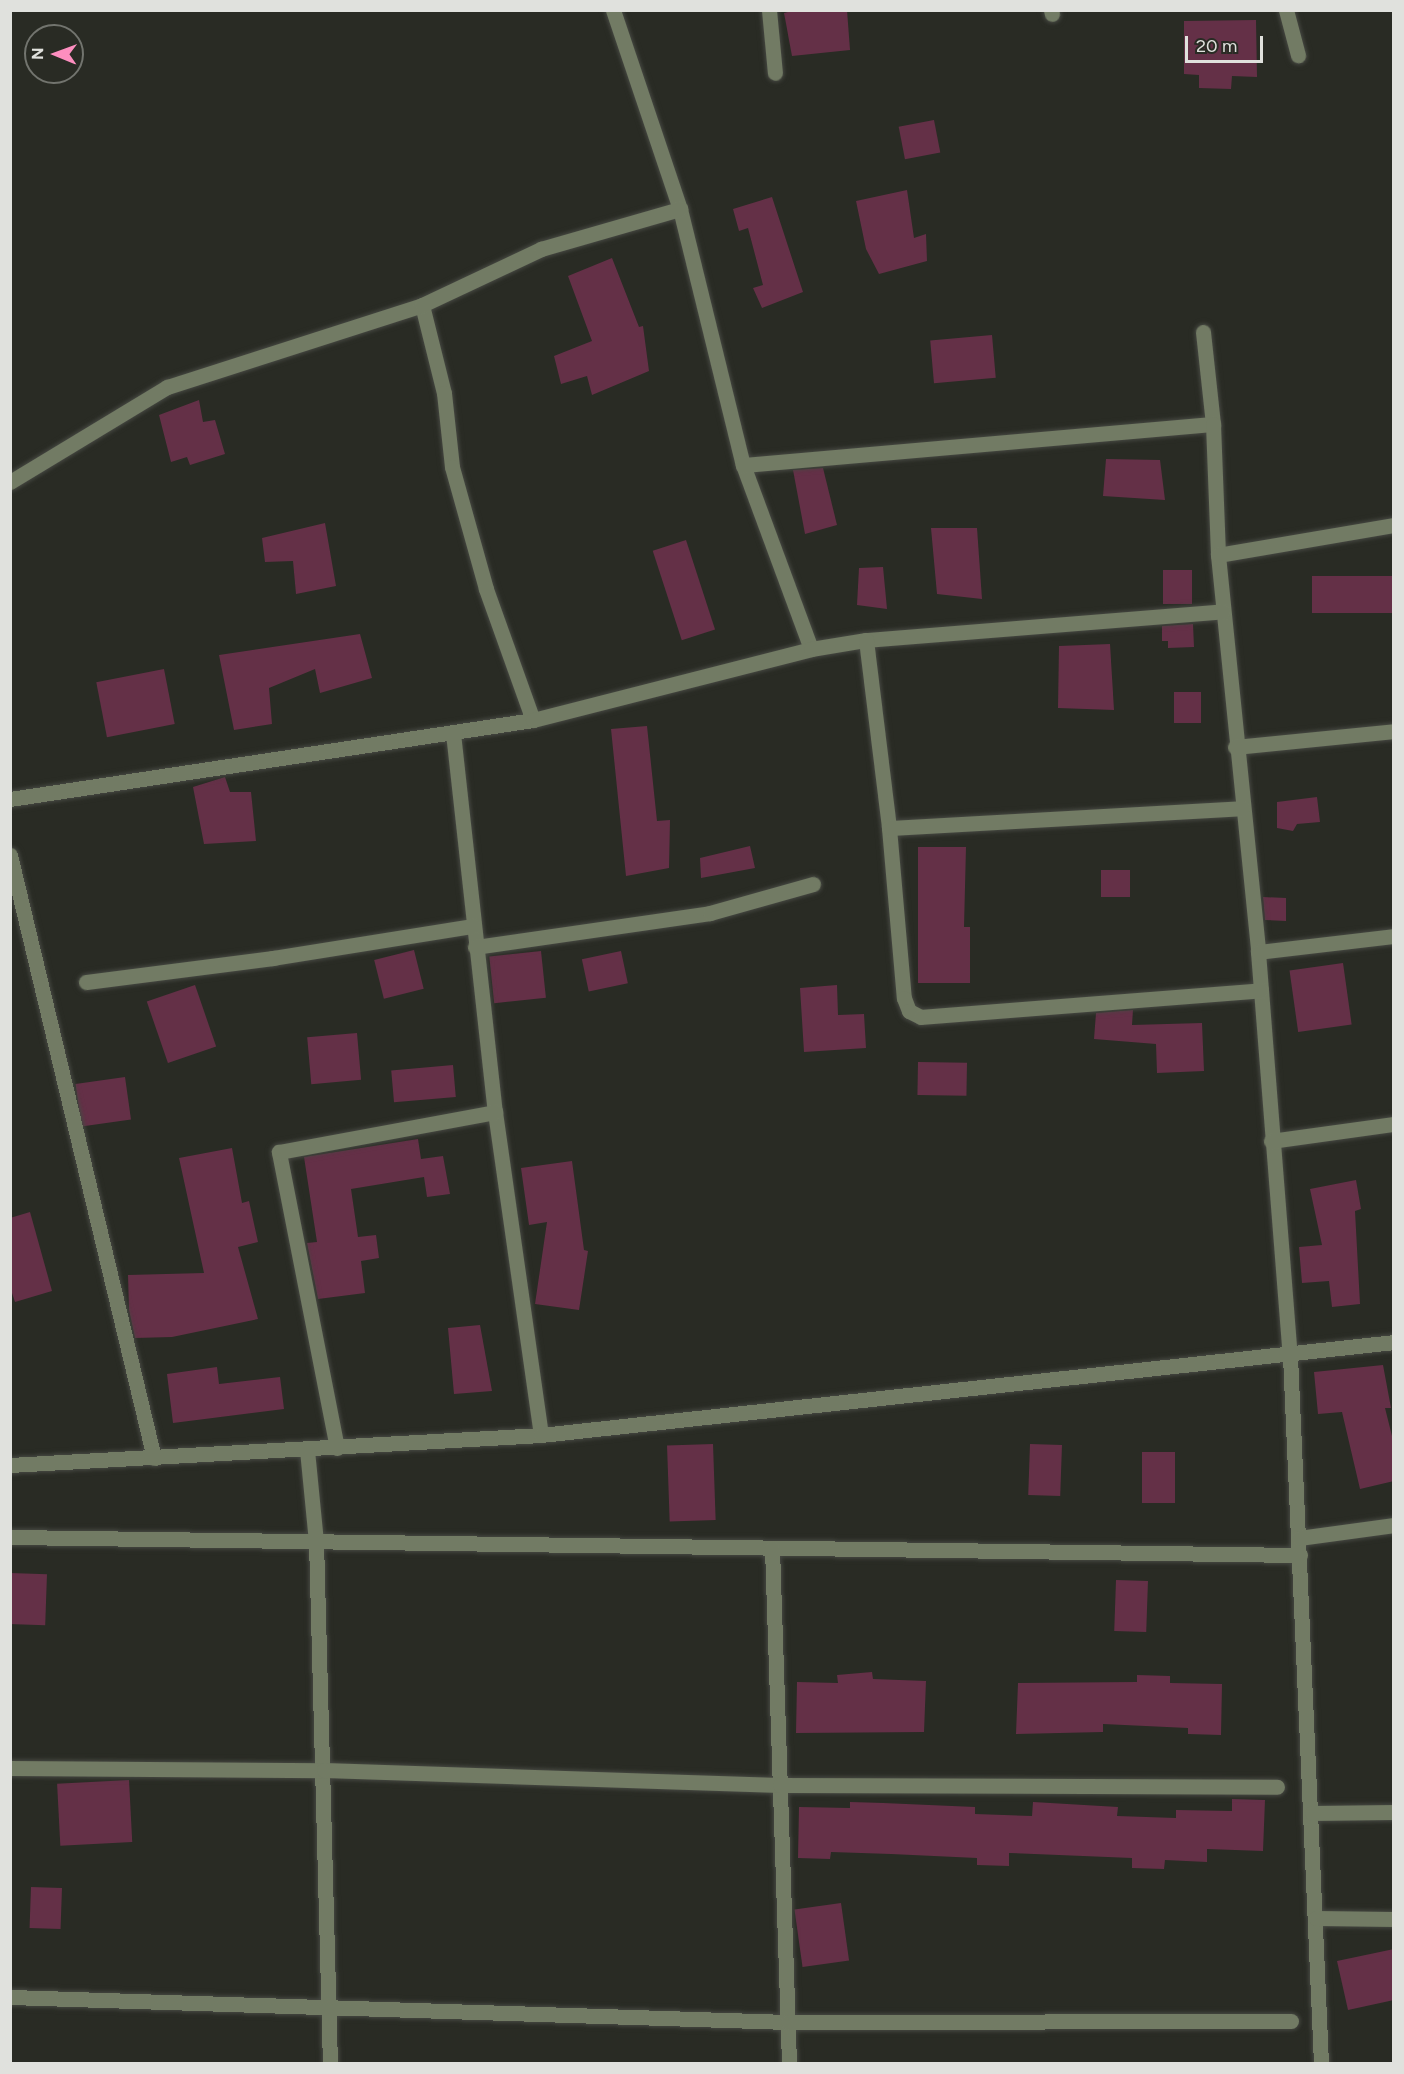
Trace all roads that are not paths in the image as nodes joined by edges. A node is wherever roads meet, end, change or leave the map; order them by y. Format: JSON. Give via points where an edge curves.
{"nodes":[{"id":1,"x":612,"y":10,"type":"edge"},
{"id":2,"x":769,"y":10,"type":"edge"},
{"id":3,"x":1286,"y":10,"type":"edge"},
{"id":4,"x":1298,"y":55,"type":"dead end"},
{"id":5,"x":775,"y":73,"type":"dead end"},
{"id":6,"x":680,"y":209,"type":"junction"},
{"id":7,"x":422,"y":305,"type":"junction"},
{"id":8,"x":1203,"y":332,"type":"dead end"},
{"id":9,"x":1213,"y":424,"type":"junction"},
{"id":10,"x":743,"y":465,"type":"junction"},
{"id":11,"x":10,"y":482,"type":"edge"},
{"id":12,"x":1394,"y":525,"type":"edge"},
{"id":13,"x":1218,"y":555,"type":"junction"},
{"id":14,"x":1223,"y":611,"type":"junction"},
{"id":15,"x":866,"y":640,"type":"junction"},
{"id":16,"x":811,"y":650,"type":"junction"},
{"id":17,"x":533,"y":720,"type":"junction"},
{"id":18,"x":1394,"y":731,"type":"edge"},
{"id":19,"x":453,"y":733,"type":"junction"},
{"id":20,"x":1235,"y":747,"type":"junction"},
{"id":21,"x":10,"y":799,"type":"edge"},
{"id":22,"x":1242,"y":808,"type":"junction"},
{"id":23,"x":889,"y":828,"type":"junction"},
{"id":24,"x":10,"y":855,"type":"edge"},
{"id":25,"x":813,"y":884,"type":"dead end"},
{"id":26,"x":473,"y":926,"type":"junction"},
{"id":27,"x":1394,"y":936,"type":"edge"},
{"id":28,"x":475,"y":947,"type":"junction"},
{"id":29,"x":1258,"y":952,"type":"junction"},
{"id":30,"x":86,"y":982,"type":"dead end"},
{"id":31,"x":1261,"y":990,"type":"junction"},
{"id":32,"x":495,"y":1112,"type":"junction"},
{"id":33,"x":1394,"y":1124,"type":"edge"},
{"id":34,"x":1271,"y":1141,"type":"junction"},
{"id":35,"x":1394,"y":1342,"type":"edge"},
{"id":36,"x":1290,"y":1356,"type":"junction"},
{"id":37,"x":540,"y":1435,"type":"junction"},
{"id":38,"x":337,"y":1448,"type":"junction"},
{"id":39,"x":307,"y":1450,"type":"junction"},
{"id":40,"x":154,"y":1458,"type":"junction"},
{"id":41,"x":10,"y":1465,"type":"edge"},
{"id":42,"x":1394,"y":1526,"type":"edge"},
{"id":43,"x":10,"y":1537,"type":"edge"},
{"id":44,"x":1299,"y":1538,"type":"junction"},
{"id":45,"x":316,"y":1541,"type":"junction"},
{"id":46,"x":772,"y":1548,"type":"junction"},
{"id":47,"x":1300,"y":1556,"type":"junction"},
{"id":48,"x":10,"y":1768,"type":"edge"},
{"id":49,"x":324,"y":1770,"type":"junction"},
{"id":50,"x":780,"y":1785,"type":"junction"},
{"id":51,"x":1277,"y":1787,"type":"dead end"},
{"id":52,"x":1394,"y":1812,"type":"edge"},
{"id":53,"x":1312,"y":1813,"type":"junction"},
{"id":54,"x":1316,"y":1918,"type":"junction"},
{"id":55,"x":1394,"y":1919,"type":"edge"},
{"id":56,"x":10,"y":1997,"type":"edge"},
{"id":57,"x":328,"y":2007,"type":"junction"},
{"id":58,"x":1291,"y":2021,"type":"dead end"},
{"id":59,"x":788,"y":2022,"type":"junction"},
{"id":60,"x":330,"y":2064,"type":"edge"},
{"id":61,"x":789,"y":2064,"type":"edge"},
{"id":62,"x":1321,"y":2064,"type":"edge"}],
"edges":[{"from":1,"to":6,"type":"street"},
{"from":2,"to":5,"type":"street"},
{"from":3,"to":4,"type":"street"},
{"from":6,"to":7,"type":"street","via":[[541,249]]},
{"from":6,"to":10,"type":"street"},
{"from":7,"to":11,"type":"street","via":[[167,387]]},
{"from":7,"to":17,"type":"street","via":[[444,393],[452,467],[486,589]]},
{"from":8,"to":9,"type":"street"},
{"from":9,"to":10,"type":"street"},
{"from":9,"to":13,"type":"street"},
{"from":10,"to":16,"type":"street"},
{"from":12,"to":13,"type":"street"},
{"from":13,"to":14,"type":"street"},
{"from":14,"to":15,"type":"street"},
{"from":14,"to":20,"type":"street"},
{"from":15,"to":16,"type":"street"},
{"from":15,"to":23,"type":"street"},
{"from":16,"to":17,"type":"street"},
{"from":17,"to":19,"type":"street"},
{"from":18,"to":20,"type":"street"},
{"from":19,"to":21,"type":"street"},
{"from":19,"to":26,"type":"street"},
{"from":20,"to":22,"type":"street"},
{"from":22,"to":23,"type":"street"},
{"from":22,"to":29,"type":"street"},
{"from":23,"to":31,"type":"street","via":[[904,998],[909,1011],[921,1017]]},
{"from":24,"to":40,"type":"street"},
{"from":25,"to":28,"type":"street","via":[[710,913]]},
{"from":26,"to":28,"type":"street"},
{"from":26,"to":30,"type":"street","via":[[273,958]]},
{"from":27,"to":29,"type":"street"},
{"from":28,"to":32,"type":"street"},
{"from":29,"to":31,"type":"street"},
{"from":31,"to":34,"type":"street"},
{"from":32,"to":37,"type":"street"},
{"from":32,"to":38,"type":"street","via":[[279,1152]]},
{"from":33,"to":34,"type":"street"},
{"from":34,"to":36,"type":"street"},
{"from":35,"to":36,"type":"street"},
{"from":36,"to":37,"type":"street"},
{"from":36,"to":44,"type":"street"},
{"from":37,"to":38,"type":"street"},
{"from":38,"to":39,"type":"street"},
{"from":39,"to":40,"type":"street"},
{"from":39,"to":45,"type":"street"},
{"from":40,"to":41,"type":"street"},
{"from":42,"to":44,"type":"street"},
{"from":43,"to":45,"type":"street"},
{"from":44,"to":47,"type":"street"},
{"from":45,"to":46,"type":"street"},
{"from":45,"to":49,"type":"street"},
{"from":46,"to":47,"type":"street"},
{"from":46,"to":50,"type":"street"},
{"from":47,"to":53,"type":"street"},
{"from":48,"to":49,"type":"street"},
{"from":49,"to":50,"type":"street"},
{"from":49,"to":57,"type":"street"},
{"from":50,"to":51,"type":"street"},
{"from":50,"to":59,"type":"street"},
{"from":52,"to":53,"type":"street"},
{"from":53,"to":54,"type":"street"},
{"from":54,"to":55,"type":"street"},
{"from":54,"to":62,"type":"street"},
{"from":56,"to":57,"type":"street"},
{"from":57,"to":59,"type":"street"},
{"from":57,"to":60,"type":"street"},
{"from":58,"to":59,"type":"street"},
{"from":59,"to":61,"type":"street"}]}
